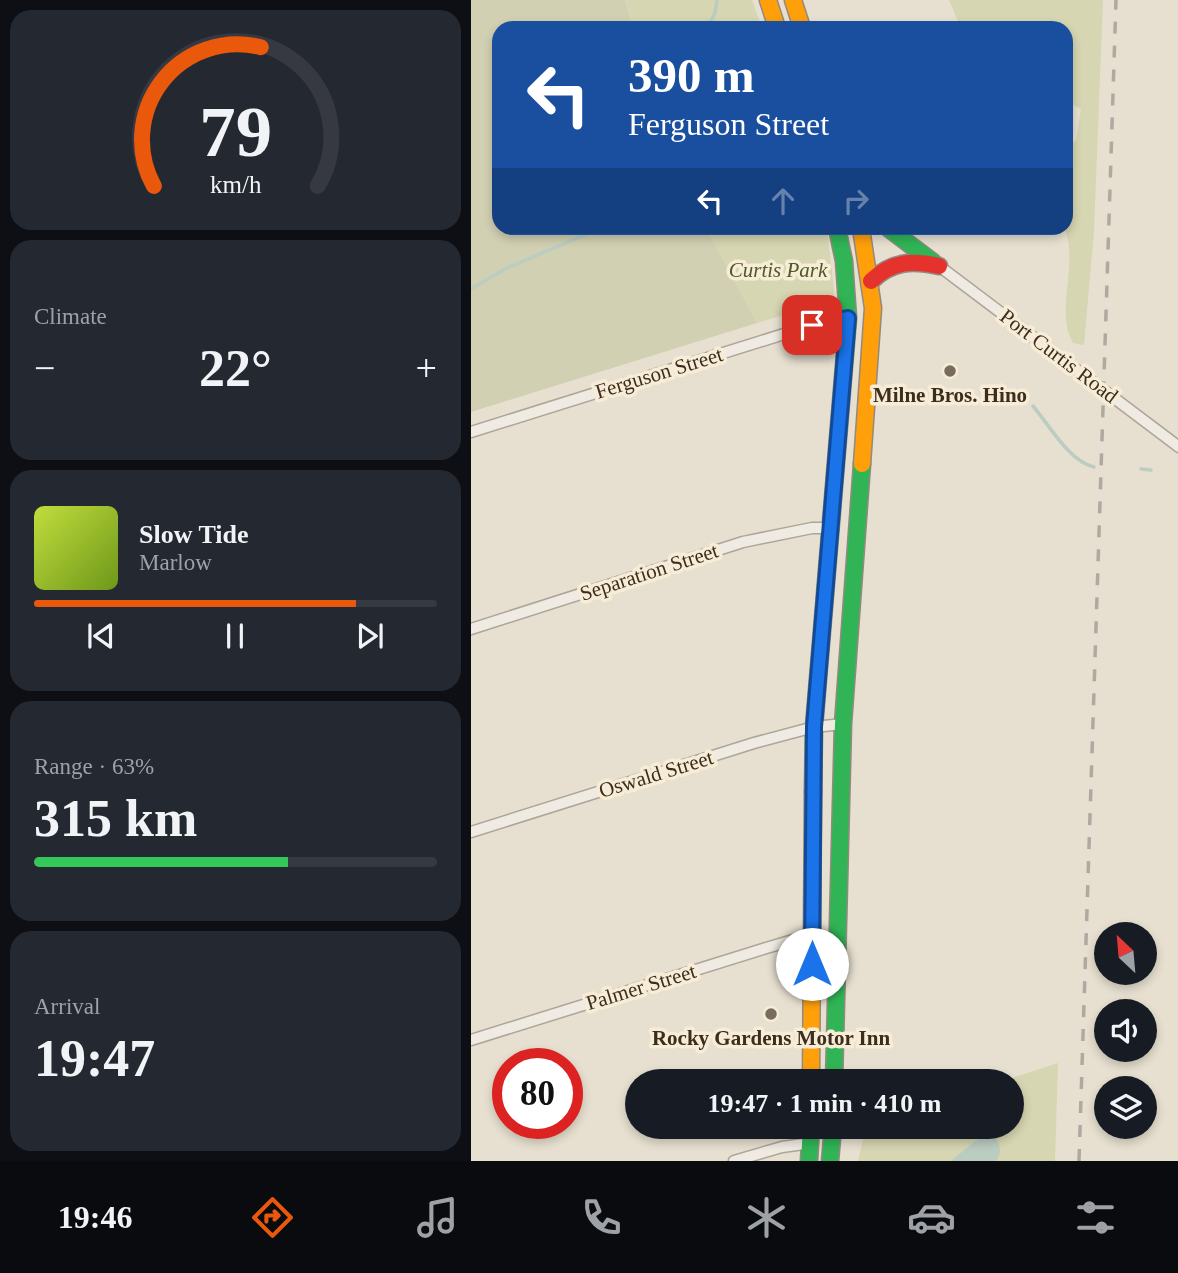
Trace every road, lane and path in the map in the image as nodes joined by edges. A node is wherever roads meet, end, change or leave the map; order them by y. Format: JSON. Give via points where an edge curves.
{"nodes":[{"id":1,"x":768,"y":0,"type":"edge"},
{"id":2,"x":793,"y":0,"type":"edge"},
{"id":3,"x":775,"y":21,"type":"edge"},
{"id":4,"x":800,"y":21,"type":"edge"},
{"id":5,"x":838,"y":235,"type":"edge"},
{"id":6,"x":862,"y":235,"type":"edge"},
{"id":7,"x":897,"y":235,"type":"edge"},
{"id":8,"x":939,"y":266,"type":"junction"},
{"id":9,"x":871,"y":281,"type":"junction"},
{"id":10,"x":848,"y":318,"type":"junction"},
{"id":11,"x":471,"y":432,"type":"edge"},
{"id":12,"x":1178,"y":447,"type":"edge"},
{"id":13,"x":829,"y":528,"type":"junction"},
{"id":14,"x":471,"y":629,"type":"edge"},
{"id":15,"x":843,"y":724,"type":"junction"},
{"id":16,"x":814,"y":727,"type":"junction"},
{"id":17,"x":471,"y":832,"type":"edge"},
{"id":18,"x":812,"y":940,"type":"junction"},
{"id":19,"x":471,"y":1040,"type":"edge"},
{"id":20,"x":811,"y":1069,"type":"edge"},
{"id":21,"x":834,"y":1069,"type":"edge"},
{"id":22,"x":801,"y":1139,"type":"edge"},
{"id":23,"x":811,"y":1139,"type":"edge"},
{"id":24,"x":832,"y":1139,"type":"edge"},
{"id":25,"x":734,"y":1161,"type":"edge"},
{"id":26,"x":809,"y":1161,"type":"edge"},
{"id":27,"x":830,"y":1161,"type":"edge"}],
"edges":[{"from":1,"to":3,"type":"highway"},
{"from":2,"to":4,"type":"highway"},
{"from":5,"to":10,"type":"highway"},
{"from":6,"to":9,"type":"highway"},
{"from":7,"to":8,"type":"highway"},
{"from":8,"to":9,"type":"highway","via":[[903,261]]},
{"from":8,"to":12,"type":"street","name":"Port Curtis Road"},
{"from":9,"to":15,"type":"highway"},
{"from":10,"to":11,"type":"street","name":"Ferguson Street","via":[[832,319]]},
{"from":10,"to":13,"type":"highway"},
{"from":13,"to":14,"type":"street","name":"Separation Street","via":[[743,542]]},
{"from":13,"to":16,"type":"highway"},
{"from":15,"to":16,"type":"street","name":"Oswald Street"},
{"from":15,"to":21,"type":"highway"},
{"from":16,"to":17,"type":"street","name":"Oswald Street"},
{"from":16,"to":18,"type":"highway"},
{"from":18,"to":19,"type":"street","name":"Palmer Street","via":[[792,940]]},
{"from":18,"to":20,"type":"highway"},
{"from":22,"to":25,"type":"street"},
{"from":23,"to":26,"type":"highway"},
{"from":24,"to":27,"type":"highway"}]}
